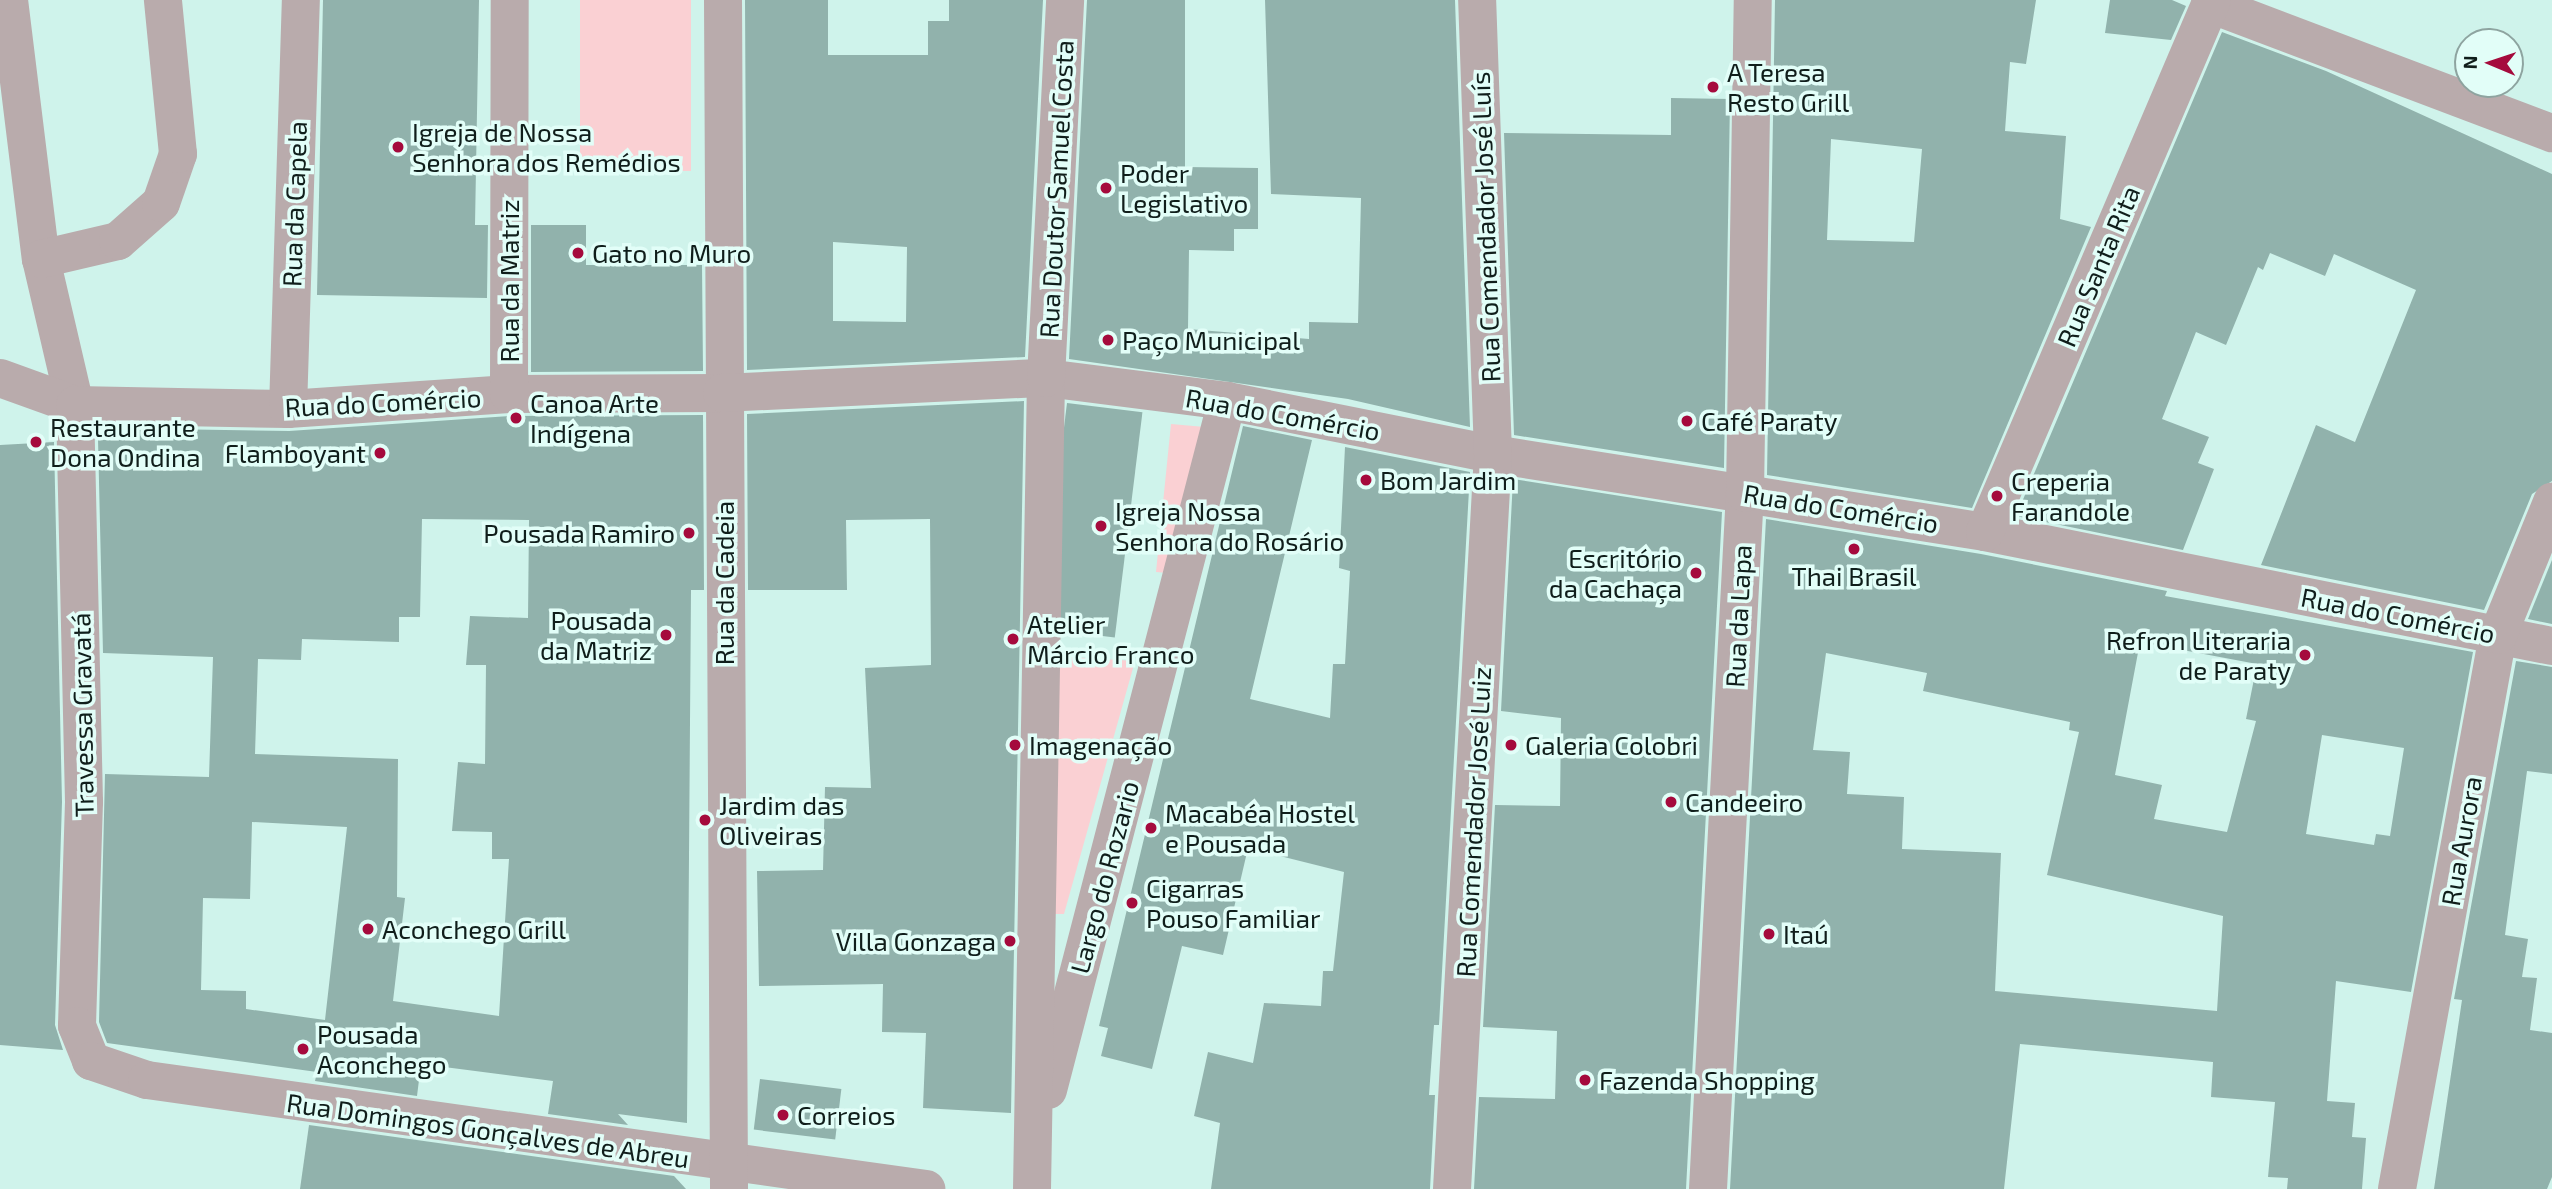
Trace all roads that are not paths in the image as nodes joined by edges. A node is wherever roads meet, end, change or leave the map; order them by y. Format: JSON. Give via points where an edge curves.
{"nodes":[{"id":1,"x":9,"y":0,"type":"edge"},
{"id":2,"x":163,"y":0,"type":"edge"},
{"id":3,"x":301,"y":0,"type":"edge"},
{"id":4,"x":510,"y":0,"type":"edge"},
{"id":5,"x":723,"y":0,"type":"edge"},
{"id":6,"x":1065,"y":0,"type":"edge"},
{"id":7,"x":1477,"y":0,"type":"edge"},
{"id":8,"x":1753,"y":0,"type":"edge"},
{"id":9,"x":2211,"y":2,"type":"edge"},
{"id":10,"x":2552,"y":133,"type":"edge"},
{"id":11,"x":41,"y":259,"type":"junction"},
{"id":12,"x":0,"y":378,"type":"edge"},
{"id":13,"x":1046,"y":378,"type":"junction"},
{"id":14,"x":723,"y":393,"type":"junction"},
{"id":15,"x":509,"y":394,"type":"junction"},
{"id":16,"x":1227,"y":401,"type":"junction"},
{"id":17,"x":75,"y":405,"type":"junction"},
{"id":18,"x":288,"y":409,"type":"junction"},
{"id":19,"x":1493,"y":454,"type":"junction"},
{"id":20,"x":1745,"y":493,"type":"junction"},
{"id":21,"x":2552,"y":502,"type":"edge"},
{"id":22,"x":1985,"y":531,"type":"junction"},
{"id":23,"x":2498,"y":635,"type":"junction"},
{"id":24,"x":2552,"y":646,"type":"edge"},
{"id":25,"x":77,"y":1026,"type":"joint"},
{"id":26,"x":1033,"y":1150,"type":"junction"},
{"id":27,"x":729,"y":1177,"type":"edge"},
{"id":28,"x":926,"y":1189,"type":"edge"},
{"id":29,"x":1032,"y":1189,"type":"edge"},
{"id":30,"x":1452,"y":1189,"type":"edge"},
{"id":31,"x":1709,"y":1189,"type":"edge"},
{"id":32,"x":2397,"y":1189,"type":"edge"}],
"edges":[{"from":1,"to":11,"type":"street","name":"Travessa Gravatá"},
{"from":2,"to":11,"type":"street","via":[[178,153],[161,203],[118,242]]},
{"from":3,"to":18,"type":"street","name":"Rua da Capela"},
{"from":4,"to":15,"type":"street","name":"Rua da Matriz"},
{"from":5,"to":14,"type":"street","name":"Rua da Cadeia"},
{"from":6,"to":13,"type":"street","name":"Rua Doutor Samuel Costa"},
{"from":7,"to":19,"type":"street","name":"Rua Comendador José Luís"},
{"from":8,"to":20,"type":"street","name":"Rua da Lapa"},
{"from":9,"to":10,"type":"street"},
{"from":9,"to":22,"type":"street","name":"Rua Santa Rita"},
{"from":11,"to":17,"type":"street","name":"Travessa Gravatá"},
{"from":12,"to":17,"type":"street","name":"Rua do Comércio"},
{"from":13,"to":14,"type":"street","name":"Rua do Comércio"},
{"from":13,"to":16,"type":"street","name":"Rua do Comércio"},
{"from":13,"to":26,"type":"street","name":"Largo do Rozario"},
{"from":14,"to":15,"type":"street","name":"Rua do Comércio"},
{"from":14,"to":27,"type":"street","name":"Rua da Cadeia"},
{"from":15,"to":18,"type":"street","name":"Rua do Comércio"},
{"from":16,"to":19,"type":"street","name":"Rua do Comércio"},
{"from":16,"to":26,"type":"street","name":"Largo do Rozario"},
{"from":17,"to":18,"type":"street","name":"Rua do Comércio"},
{"from":17,"to":25,"type":"street","name":"Travessa Gravatá","via":[[85,802]]},
{"from":19,"to":20,"type":"street","name":"Rua do Comércio"},
{"from":19,"to":30,"type":"street","name":"Rua Comendador José Luiz"},
{"from":20,"to":22,"type":"street","name":"Rua do Comércio"},
{"from":20,"to":31,"type":"street","name":"Rua da Lapa"},
{"from":21,"to":23,"type":"street","name":"Rua Aurora"},
{"from":22,"to":23,"type":"street","name":"Rua do Comércio"},
{"from":23,"to":24,"type":"street","name":"Rua do Comércio"},
{"from":23,"to":32,"type":"street","name":"Rua Aurora"},
{"from":25,"to":27,"type":"street","name":"Rua Domingos Gonçalves de Abreu","via":[[91,1060],[147,1080]]},
{"from":26,"to":29,"type":"street","name":"Largo do Rozario"},
{"from":27,"to":28,"type":"street","name":"Rua Domingos Gonçalves de Abreu"}]}
